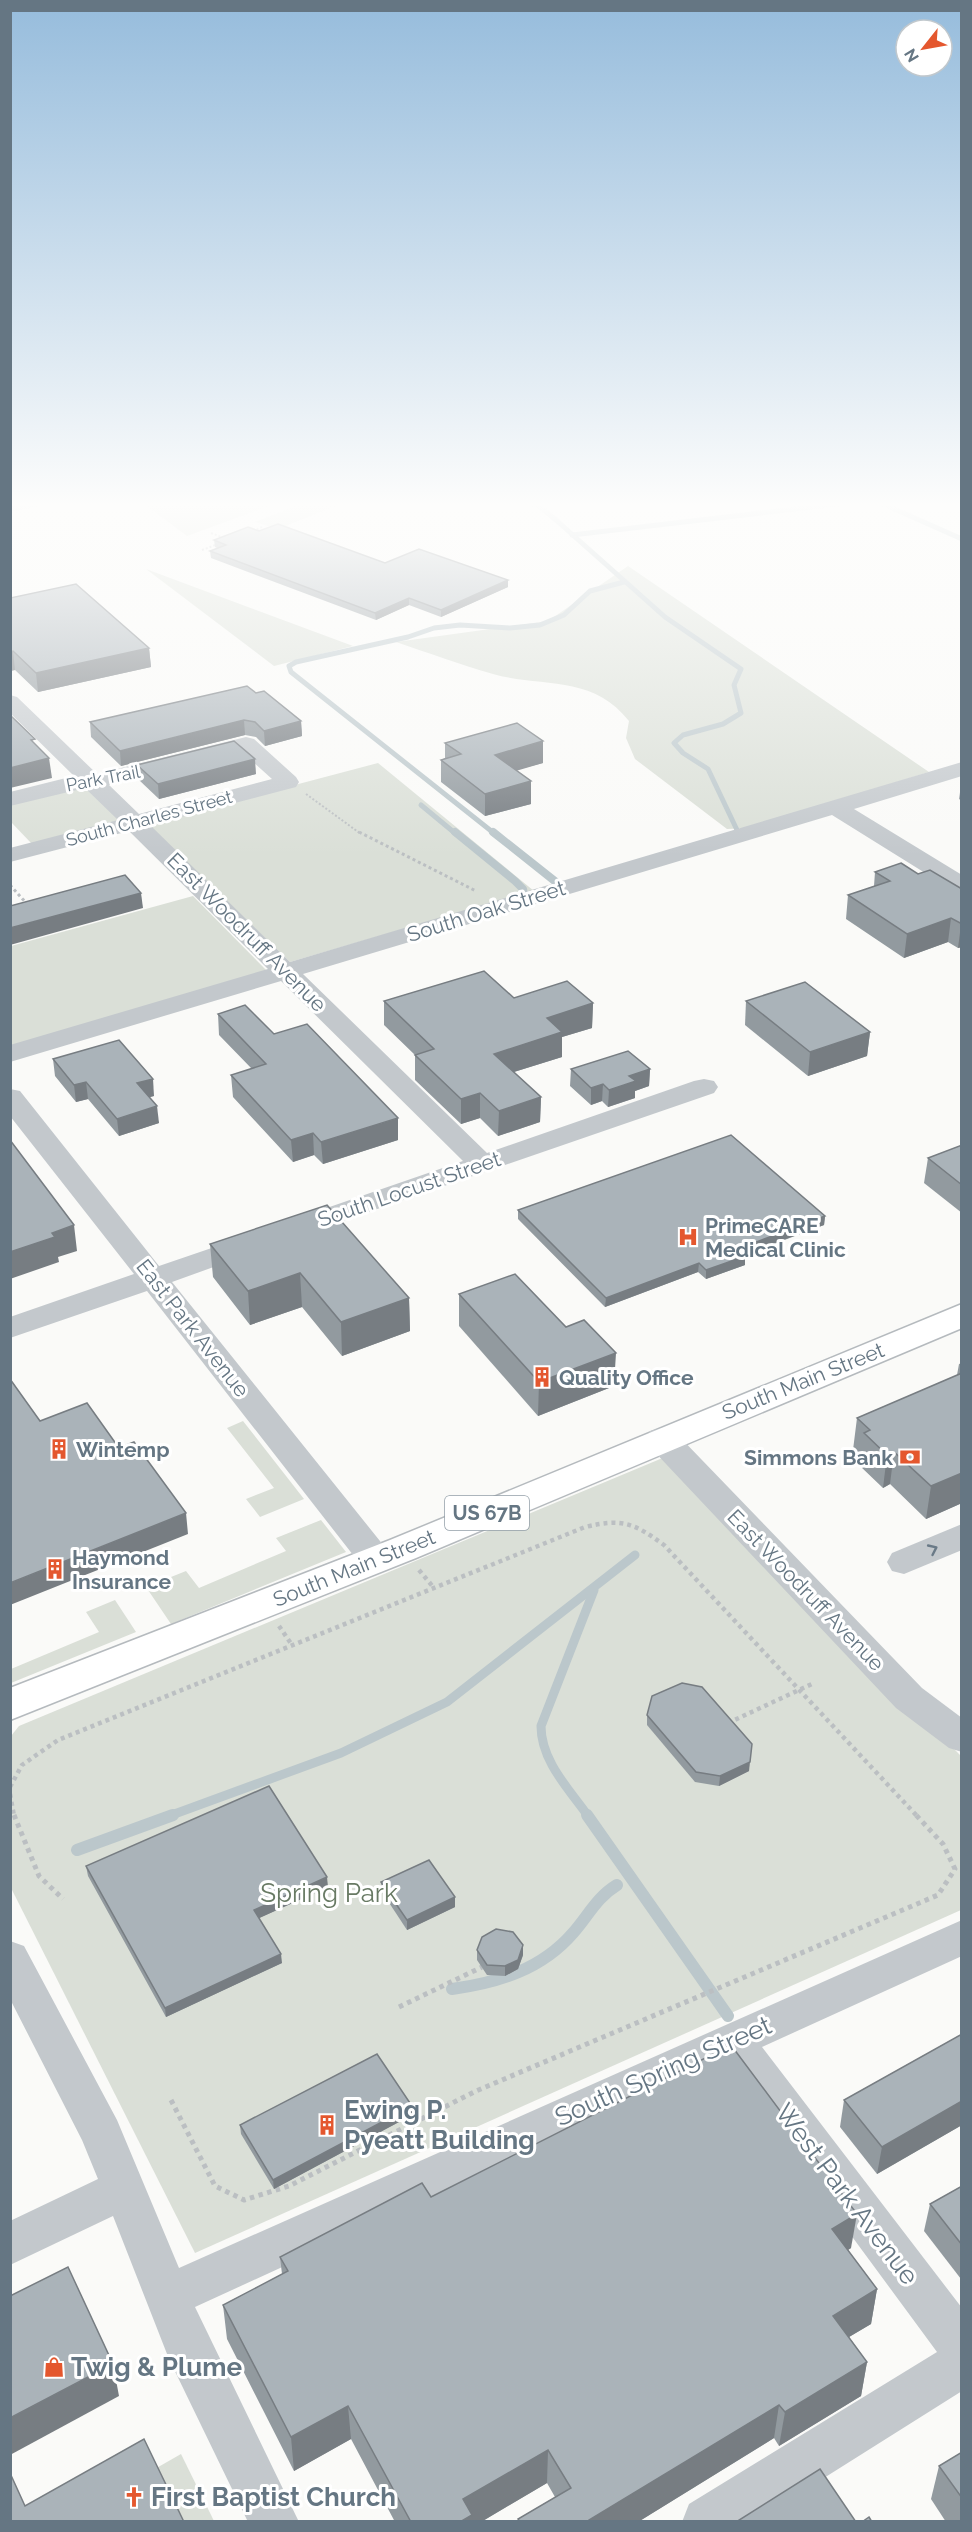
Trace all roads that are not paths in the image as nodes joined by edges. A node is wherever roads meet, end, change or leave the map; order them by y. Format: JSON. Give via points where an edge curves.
{"nodes":[{"id":1,"x":10,"y":701,"type":"edge"},
{"id":2,"x":962,"y":769,"type":"edge"},
{"id":3,"x":93,"y":781,"type":"junction"},
{"id":4,"x":288,"y":782,"type":"joint"},
{"id":5,"x":962,"y":790,"type":"edge"},
{"id":6,"x":10,"y":799,"type":"edge"},
{"id":7,"x":835,"y":807,"type":"junction"},
{"id":8,"x":902,"y":807,"type":"dead end"},
{"id":9,"x":135,"y":822,"type":"junction"},
{"id":10,"x":10,"y":855,"type":"edge"},
{"id":11,"x":935,"y":869,"type":"junction"},
{"id":12,"x":962,"y":886,"type":"edge"},
{"id":13,"x":962,"y":908,"type":"edge"},
{"id":14,"x":286,"y":971,"type":"junction"},
{"id":15,"x":10,"y":1054,"type":"edge"},
{"id":16,"x":705,"y":1087,"type":"dead end"},
{"id":17,"x":10,"y":1097,"type":"edge"},
{"id":18,"x":482,"y":1164,"type":"junction"},
{"id":19,"x":153,"y":1278,"type":"junction"},
{"id":20,"x":962,"y":1315,"type":"edge"},
{"id":21,"x":10,"y":1328,"type":"edge"},
{"id":22,"x":662,"y":1439,"type":"junction"},
{"id":23,"x":962,"y":1536,"type":"edge"},
{"id":24,"x":376,"y":1560,"type":"junction"},
{"id":25,"x":904,"y":1562,"type":"dead end"},
{"id":26,"x":10,"y":1705,"type":"edge"},
{"id":27,"x":960,"y":1734,"type":"edge"},
{"id":28,"x":962,"y":1937,"type":"edge"},
{"id":29,"x":10,"y":1958,"type":"edge"},
{"id":30,"x":732,"y":2041,"type":"junction"},
{"id":31,"x":125,"y":2188,"type":"junction"},
{"id":32,"x":10,"y":2244,"type":"edge"},
{"id":33,"x":168,"y":2296,"type":"junction"},
{"id":34,"x":962,"y":2347,"type":"edge"},
{"id":35,"x":962,"y":2364,"type":"edge"},
{"id":36,"x":274,"y":2522,"type":"edge"},
{"id":37,"x":707,"y":2522,"type":"edge"}],
"edges":[{"from":1,"to":3,"type":"street","name":"East Woodruff Avenue"},
{"from":2,"to":7,"type":"street","name":"South Oak Street"},
{"from":3,"to":4,"type":"street","name":"Park Trail","via":[[246,744]]},
{"from":3,"to":6,"type":"street","name":"Park Trail"},
{"from":3,"to":9,"type":"street","name":"East Woodruff Avenue"},
{"from":4,"to":9,"type":"street","name":"South Charles Street"},
{"from":5,"to":8,"type":"street"},
{"from":7,"to":11,"type":"street"},
{"from":7,"to":14,"type":"street","name":"South Oak Street"},
{"from":9,"to":10,"type":"street","name":"South Charles Street"},
{"from":9,"to":14,"type":"street","name":"East Woodruff Avenue"},
{"from":11,"to":12,"type":"street"},
{"from":11,"to":13,"type":"street","via":[[936,891]]},
{"from":14,"to":15,"type":"street","name":"South Oak Street"},
{"from":14,"to":18,"type":"street","name":"East Woodruff Avenue"},
{"from":16,"to":18,"type":"street","name":"South Locust Street"},
{"from":17,"to":19,"type":"street","name":"East Park Avenue"},
{"from":18,"to":19,"type":"street","name":"South Locust Street"},
{"from":19,"to":21,"type":"street","name":"South Locust Street"},
{"from":19,"to":24,"type":"street","name":"East Park Avenue"},
{"from":20,"to":22,"type":"main road","name":"South Main Street","number":"US 67B"},
{"from":22,"to":24,"type":"main road","name":"South Main Street","number":"US 67B"},
{"from":22,"to":27,"type":"street","name":"East Woodruff Avenue","via":[[903,1692]]},
{"from":25,"to":23,"type":"street","one_way":true},
{"from":24,"to":26,"type":"main road","name":"South Main Street","number":"US 67B"},
{"from":28,"to":30,"type":"street","name":"South Spring Street"},
{"from":29,"to":31,"type":"street","via":[[102,2134]]},
{"from":30,"to":33,"type":"street","name":"South Spring Street"},
{"from":30,"to":34,"type":"street","name":"West Park Avenue"},
{"from":31,"to":32,"type":"street"},
{"from":31,"to":33,"type":"street"},
{"from":33,"to":36,"type":"street","via":[[186,2343]]},
{"from":35,"to":37,"type":"street"}]}
